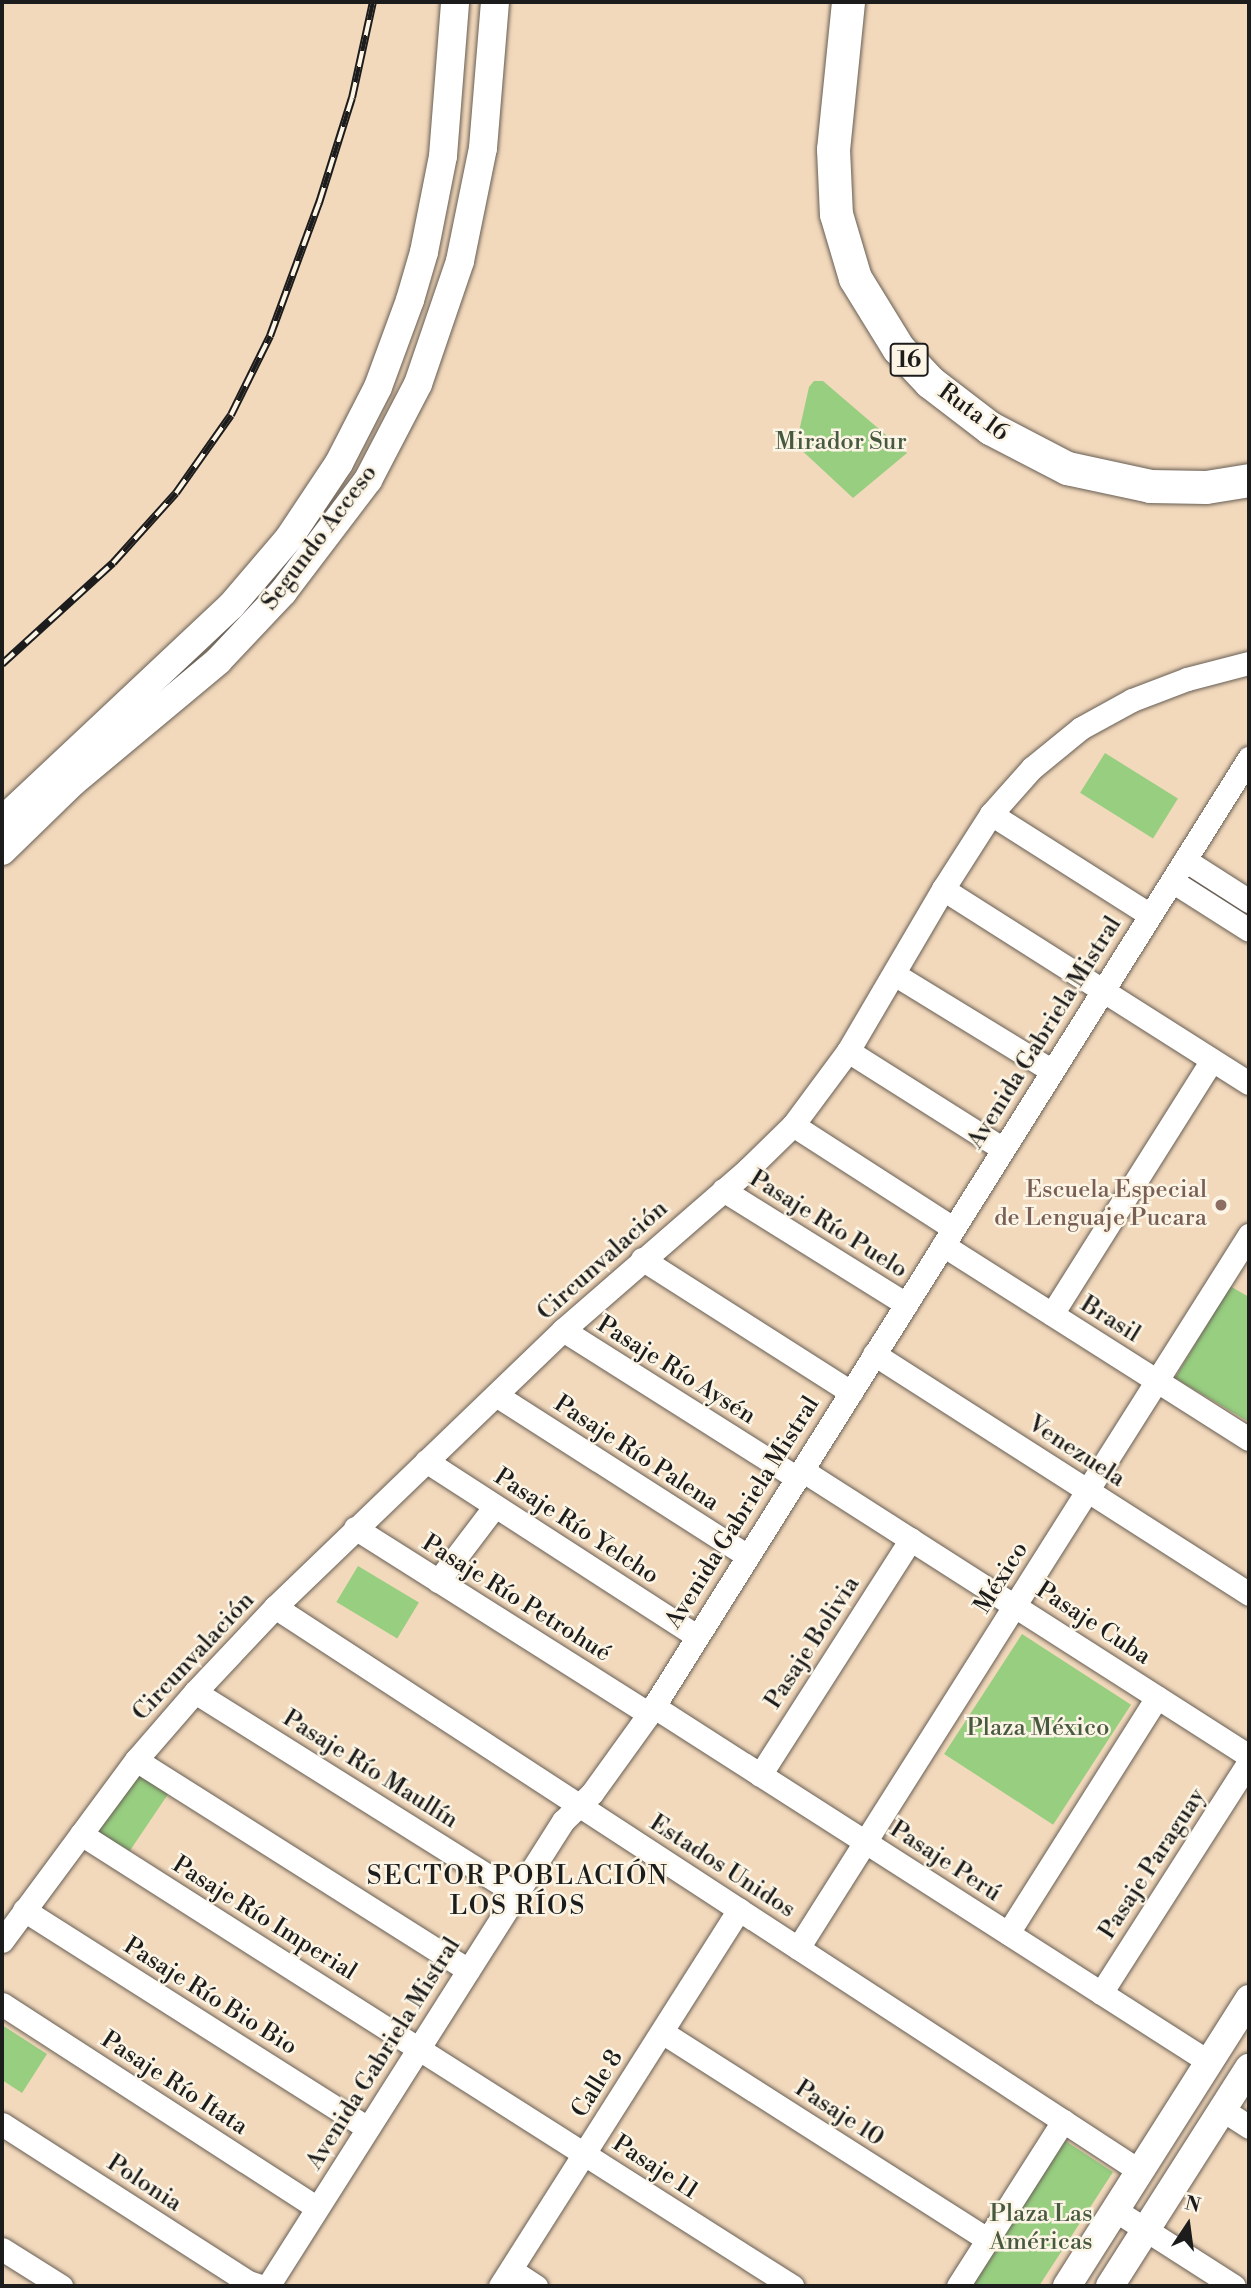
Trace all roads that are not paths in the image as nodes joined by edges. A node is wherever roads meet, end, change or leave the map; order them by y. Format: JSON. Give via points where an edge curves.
{"nodes":[{"id":1,"x":455,"y":2,"type":"edge"},
{"id":2,"x":495,"y":2,"type":"edge"},
{"id":3,"x":848,"y":2,"type":"edge"},
{"id":4,"x":1249,"y":480,"type":"edge"},
{"id":5,"x":1249,"y":663,"type":"edge"},
{"id":6,"x":1249,"y":758,"type":"edge"},
{"id":7,"x":991,"y":814,"type":"junction"},
{"id":8,"x":2,"y":821,"type":"edge"},
{"id":9,"x":2,"y":851,"type":"edge"},
{"id":10,"x":1185,"y":860,"type":"junction"},
{"id":11,"x":1172,"y":881,"type":"junction"},
{"id":12,"x":943,"y":889,"type":"junction"},
{"id":13,"x":1249,"y":901,"type":"edge"},
{"id":14,"x":1150,"y":915,"type":"junction"},
{"id":15,"x":1249,"y":930,"type":"edge"},
{"id":16,"x":894,"y":974,"type":"junction"},
{"id":17,"x":1102,"y":991,"type":"junction"},
{"id":18,"x":848,"y":1051,"type":"junction"},
{"id":19,"x":1212,"y":1060,"type":"junction"},
{"id":20,"x":1052,"y":1071,"type":"junction"},
{"id":21,"x":1249,"y":1083,"type":"edge"},
{"id":22,"x":793,"y":1125,"type":"junction"},
{"id":23,"x":1003,"y":1149,"type":"junction"},
{"id":24,"x":723,"y":1190,"type":"junction"},
{"id":25,"x":1249,"y":1235,"type":"edge"},
{"id":26,"x":948,"y":1237,"type":"junction"},
{"id":27,"x":642,"y":1259,"type":"junction"},
{"id":28,"x":906,"y":1304,"type":"junction"},
{"id":29,"x":1052,"y":1314,"type":"junction"},
{"id":30,"x":563,"y":1330,"type":"junction"},
{"id":31,"x":874,"y":1354,"type":"junction"},
{"id":32,"x":1157,"y":1381,"type":"junction"},
{"id":33,"x":851,"y":1392,"type":"junction"},
{"id":34,"x":496,"y":1395,"type":"junction"},
{"id":35,"x":1249,"y":1439,"type":"edge"},
{"id":36,"x":426,"y":1461,"type":"junction"},
{"id":37,"x":799,"y":1474,"type":"junction"},
{"id":38,"x":1088,"y":1491,"type":"junction"},
{"id":39,"x":495,"y":1506,"type":"junction"},
{"id":40,"x":355,"y":1528,"type":"junction"},
{"id":41,"x":911,"y":1539,"type":"junction"},
{"id":42,"x":748,"y":1556,"type":"junction"},
{"id":43,"x":438,"y":1581,"type":"junction"},
{"id":44,"x":1249,"y":1594,"type":"edge"},
{"id":45,"x":1015,"y":1606,"type":"junction"},
{"id":46,"x":275,"y":1607,"type":"junction"},
{"id":47,"x":697,"y":1636,"type":"junction"},
{"id":48,"x":195,"y":1692,"type":"junction"},
{"id":49,"x":1157,"y":1696,"type":"junction"},
{"id":50,"x":651,"y":1710,"type":"junction"},
{"id":51,"x":1249,"y":1756,"type":"edge"},
{"id":52,"x":136,"y":1760,"type":"junction"},
{"id":53,"x":1249,"y":1762,"type":"edge"},
{"id":54,"x":760,"y":1774,"type":"junction"},
{"id":55,"x":581,"y":1805,"type":"junction"},
{"id":56,"x":81,"y":1834,"type":"junction"},
{"id":57,"x":865,"y":1842,"type":"junction"},
{"id":58,"x":517,"y":1894,"type":"junction"},
{"id":59,"x":24,"y":1910,"type":"junction"},
{"id":60,"x":740,"y":1910,"type":"junction"},
{"id":61,"x":1008,"y":1933,"type":"junction"},
{"id":62,"x":2,"y":1941,"type":"edge"},
{"id":63,"x":799,"y":1948,"type":"junction"},
{"id":64,"x":468,"y":1970,"type":"junction"},
{"id":65,"x":1101,"y":1993,"type":"junction"},
{"id":66,"x":1249,"y":1999,"type":"edge"},
{"id":67,"x":2,"y":2004,"type":"edge"},
{"id":68,"x":662,"y":2032,"type":"junction"},
{"id":69,"x":419,"y":2048,"type":"junction"},
{"id":70,"x":1209,"y":2062,"type":"junction"},
{"id":71,"x":1249,"y":2068,"type":"edge"},
{"id":72,"x":1223,"y":2110,"type":"junction"},
{"id":73,"x":1063,"y":2121,"type":"junction"},
{"id":74,"x":2,"y":2124,"type":"edge"},
{"id":75,"x":1249,"y":2126,"type":"edge"},
{"id":76,"x":368,"y":2128,"type":"junction"},
{"id":77,"x":585,"y":2154,"type":"junction"},
{"id":78,"x":1140,"y":2171,"type":"junction"},
{"id":79,"x":317,"y":2208,"type":"junction"},
{"id":80,"x":1115,"y":2210,"type":"junction"},
{"id":81,"x":1146,"y":2230,"type":"junction"},
{"id":82,"x":988,"y":2240,"type":"junction"},
{"id":83,"x":2,"y":2249,"type":"edge"},
{"id":84,"x":506,"y":2278,"type":"edge"},
{"id":85,"x":61,"y":2286,"type":"edge"},
{"id":86,"x":260,"y":2286,"type":"edge"},
{"id":87,"x":268,"y":2286,"type":"edge"},
{"id":88,"x":536,"y":2286,"type":"edge"},
{"id":89,"x":792,"y":2286,"type":"edge"},
{"id":90,"x":958,"y":2286,"type":"edge"},
{"id":91,"x":1067,"y":2286,"type":"edge"},
{"id":92,"x":1110,"y":2286,"type":"edge"},
{"id":93,"x":1234,"y":2286,"type":"edge"}],
"edges":[{"from":1,"to":8,"type":"main road","name":"Segundo Acceso","via":[[443,156],[424,252],[382,377],[339,463],[289,538],[231,606]]},
{"from":2,"to":9,"type":"main road","name":"Segundo Acceso","via":[[483,148],[460,261],[418,384],[368,480],[283,592],[218,661],[74,782]]},
{"from":3,"to":4,"type":"highway","name":"Ruta 16","number":"16","via":[[833,149],[836,214],[855,278],[898,348],[930,382],[990,428],[1067,468],[1150,486],[1206,487]]},
{"from":5,"to":7,"type":"street","name":"Circunvalación","via":[[1159,688],[1106,713],[1048,754]]},
{"from":6,"to":10,"type":"street","name":"Avenida Gabriela Mistral"},
{"from":7,"to":12,"type":"street","name":"Circunvalación"},
{"from":7,"to":14,"type":"street"},
{"from":10,"to":11,"type":"street","name":"Avenida Gabriela Mistral"},
{"from":10,"to":13,"type":"street"},
{"from":11,"to":14,"type":"street","name":"Avenida Gabriela Mistral"},
{"from":11,"to":15,"type":"street"},
{"from":12,"to":16,"type":"street","name":"Circunvalación"},
{"from":12,"to":17,"type":"street"},
{"from":14,"to":17,"type":"street","name":"Avenida Gabriela Mistral"},
{"from":16,"to":18,"type":"street","name":"Circunvalación"},
{"from":16,"to":20,"type":"street"},
{"from":17,"to":19,"type":"street"},
{"from":17,"to":20,"type":"street","name":"Avenida Gabriela Mistral"},
{"from":18,"to":22,"type":"street","name":"Circunvalación"},
{"from":18,"to":23,"type":"street"},
{"from":19,"to":21,"type":"street"},
{"from":19,"to":29,"type":"street"},
{"from":20,"to":23,"type":"street","name":"Avenida Gabriela Mistral"},
{"from":22,"to":24,"type":"street","name":"Circunvalación"},
{"from":22,"to":26,"type":"street","name":"Brasil"},
{"from":23,"to":26,"type":"street","name":"Avenida Gabriela Mistral"},
{"from":24,"to":27,"type":"street","name":"Circunvalación"},
{"from":24,"to":28,"type":"street","name":"Pasaje Río Puelo"},
{"from":25,"to":32,"type":"street","name":"México"},
{"from":26,"to":28,"type":"street","name":"Avenida Gabriela Mistral"},
{"from":26,"to":29,"type":"street","name":"Brasil"},
{"from":27,"to":30,"type":"street","name":"Circunvalación"},
{"from":27,"to":33,"type":"street"},
{"from":28,"to":31,"type":"street","name":"Avenida Gabriela Mistral"},
{"from":29,"to":32,"type":"street","name":"Brasil"},
{"from":30,"to":34,"type":"street","name":"Circunvalación"},
{"from":30,"to":37,"type":"street","name":"Pasaje Río Aysén"},
{"from":31,"to":33,"type":"street","name":"Avenida Gabriela Mistral"},
{"from":31,"to":38,"type":"street","name":"Venezuela"},
{"from":32,"to":35,"type":"street","name":"Brasil"},
{"from":32,"to":38,"type":"street","name":"México"},
{"from":33,"to":37,"type":"street","name":"Avenida Gabriela Mistral"},
{"from":34,"to":36,"type":"street","name":"Circunvalación"},
{"from":34,"to":42,"type":"street","name":"Pasaje Río Palena"},
{"from":36,"to":39,"type":"street","name":"Pasaje Río Yelcho"},
{"from":36,"to":40,"type":"street","name":"Circunvalación"},
{"from":37,"to":41,"type":"street","name":"Pasaje Cuba"},
{"from":37,"to":42,"type":"street","name":"Avenida Gabriela Mistral"},
{"from":38,"to":44,"type":"street","name":"Venezuela"},
{"from":38,"to":45,"type":"street","name":"México"},
{"from":39,"to":43,"type":"street"},
{"from":39,"to":47,"type":"street","name":"Pasaje Río Yelcho"},
{"from":40,"to":43,"type":"street","name":"Pasaje Río Petrohué"},
{"from":40,"to":46,"type":"street","name":"Circunvalación"},
{"from":41,"to":45,"type":"street","name":"Pasaje Cuba"},
{"from":41,"to":54,"type":"street","name":"Pasaje Bolivia"},
{"from":42,"to":47,"type":"street","name":"Avenida Gabriela Mistral"},
{"from":43,"to":50,"type":"street","name":"Pasaje Río Petrohué"},
{"from":45,"to":49,"type":"street","name":"Pasaje Cuba"},
{"from":45,"to":57,"type":"street","name":"México"},
{"from":46,"to":48,"type":"street","name":"Circunvalación"},
{"from":46,"to":55,"type":"street","name":"Estados Unidos"},
{"from":47,"to":50,"type":"street","name":"Avenida Gabriela Mistral"},
{"from":48,"to":52,"type":"street","name":"Circunvalación"},
{"from":48,"to":58,"type":"street","name":"Pasaje Río Maullín"},
{"from":49,"to":51,"type":"street","name":"Pasaje Cuba"},
{"from":49,"to":61,"type":"street"},
{"from":50,"to":54,"type":"street","name":"Pasaje Perú"},
{"from":50,"to":55,"type":"street","name":"Avenida Gabriela Mistral"},
{"from":52,"to":56,"type":"street","name":"Circunvalación"},
{"from":52,"to":64,"type":"street"},
{"from":53,"to":65,"type":"street","name":"Pasaje Paraguay"},
{"from":54,"to":57,"type":"street","name":"Pasaje Perú"},
{"from":55,"to":58,"type":"street","name":"Avenida Gabriela Mistral","via":[[563,1821]]},
{"from":55,"to":60,"type":"street","name":"Estados Unidos"},
{"from":56,"to":59,"type":"street","name":"Circunvalación"},
{"from":56,"to":69,"type":"street","name":"Pasaje Río Imperial"},
{"from":57,"to":61,"type":"street","name":"Pasaje Perú"},
{"from":57,"to":63,"type":"street","name":"México"},
{"from":58,"to":64,"type":"street","name":"Avenida Gabriela Mistral"},
{"from":59,"to":62,"type":"street","name":"Circunvalación"},
{"from":59,"to":76,"type":"street","name":"Pasaje Río Bio Bio"},
{"from":60,"to":63,"type":"street","name":"Estados Unidos"},
{"from":60,"to":68,"type":"street","name":"Calle 8"},
{"from":61,"to":65,"type":"street","name":"Pasaje Perú"},
{"from":63,"to":73,"type":"street","name":"Estados Unidos"},
{"from":64,"to":69,"type":"street","name":"Avenida Gabriela Mistral"},
{"from":65,"to":70,"type":"street","name":"Pasaje Perú"},
{"from":66,"to":70,"type":"main road"},
{"from":67,"to":79,"type":"street","name":"Pasaje Río Itata"},
{"from":68,"to":77,"type":"street","name":"Calle 8"},
{"from":68,"to":82,"type":"street","name":"Pasaje 10"},
{"from":69,"to":76,"type":"street","name":"Avenida Gabriela Mistral"},
{"from":69,"to":77,"type":"street","name":"Pasaje 11"},
{"from":70,"to":78,"type":"main road"},
{"from":71,"to":72,"type":"main road"},
{"from":72,"to":75,"type":"street"},
{"from":72,"to":81,"type":"main road"},
{"from":73,"to":78,"type":"street","name":"Estados Unidos"},
{"from":73,"to":82,"type":"street"},
{"from":74,"to":86,"type":"street","name":"Polonia"},
{"from":76,"to":79,"type":"street","name":"Avenida Gabriela Mistral"},
{"from":77,"to":84,"type":"street","name":"Calle 8"},
{"from":77,"to":89,"type":"street","name":"Pasaje 11"},
{"from":78,"to":80,"type":"main road"},
{"from":79,"to":87,"type":"street","name":"Avenida Gabriela Mistral"},
{"from":80,"to":81,"type":"street"},
{"from":80,"to":91,"type":"main road"},
{"from":81,"to":92,"type":"main road"},
{"from":81,"to":93,"type":"street"},
{"from":82,"to":90,"type":"street"},
{"from":83,"to":85,"type":"street"},
{"from":84,"to":88,"type":"street"}]}
